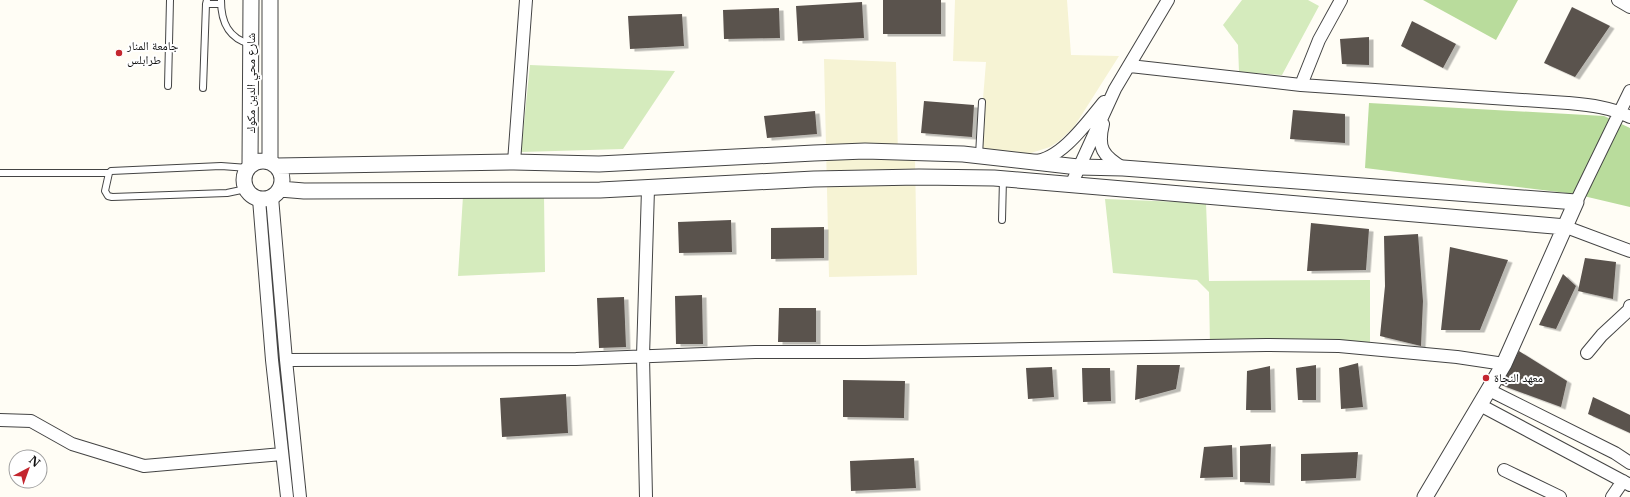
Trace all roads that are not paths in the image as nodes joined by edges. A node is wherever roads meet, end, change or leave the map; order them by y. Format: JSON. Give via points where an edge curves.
{"nodes":[{"id":1,"x":170,"y":0,"type":"edge"},
{"id":2,"x":251,"y":0,"type":"edge"},
{"id":3,"x":270,"y":0,"type":"edge"},
{"id":4,"x":526,"y":0,"type":"edge"},
{"id":5,"x":1168,"y":0,"type":"edge"},
{"id":6,"x":1341,"y":0,"type":"edge"},
{"id":7,"x":1618,"y":0,"type":"edge"},
{"id":8,"x":206,"y":2,"type":"edge"},
{"id":9,"x":221,"y":2,"type":"edge"},
{"id":10,"x":1630,"y":7,"type":"edge"},
{"id":11,"x":251,"y":45,"type":"junction"},
{"id":12,"x":1130,"y":66,"type":"junction"},
{"id":13,"x":1301,"y":85,"type":"junction"},
{"id":14,"x":168,"y":86,"type":"dead end"},
{"id":15,"x":203,"y":88,"type":"dead end"},
{"id":16,"x":1115,"y":89,"type":"junction"},
{"id":17,"x":1630,"y":91,"type":"edge"},
{"id":18,"x":982,"y":102,"type":"dead end"},
{"id":19,"x":1625,"y":114,"type":"edge"},
{"id":20,"x":979,"y":155,"type":"junction"},
{"id":21,"x":1028,"y":161,"type":"junction"},
{"id":22,"x":514,"y":162,"type":"junction"},
{"id":23,"x":274,"y":164,"type":"junction"},
{"id":24,"x":599,"y":164,"type":"junction"},
{"id":25,"x":1078,"y":166,"type":"junction"},
{"id":26,"x":249,"y":167,"type":"junction"},
{"id":27,"x":1123,"y":168,"type":"junction"},
{"id":28,"x":0,"y":173,"type":"edge"},
{"id":29,"x":108,"y":173,"type":"junction"},
{"id":30,"x":1002,"y":179,"type":"junction"},
{"id":31,"x":1071,"y":185,"type":"junction"},
{"id":32,"x":246,"y":189,"type":"junction"},
{"id":33,"x":648,"y":189,"type":"junction"},
{"id":34,"x":600,"y":190,"type":"junction"},
{"id":35,"x":271,"y":195,"type":"junction"},
{"id":36,"x":1576,"y":202,"type":"junction"},
{"id":37,"x":1002,"y":220,"type":"dead end"},
{"id":38,"x":1566,"y":227,"type":"junction"},
{"id":39,"x":1630,"y":251,"type":"edge"},
{"id":40,"x":1630,"y":306,"type":"edge"},
{"id":41,"x":1587,"y":353,"type":"dead end"},
{"id":42,"x":643,"y":356,"type":"junction"},
{"id":43,"x":286,"y":360,"type":"junction"},
{"id":44,"x":1504,"y":364,"type":"junction"},
{"id":45,"x":1489,"y":390,"type":"junction"},
{"id":46,"x":1480,"y":405,"type":"junction"},
{"id":47,"x":0,"y":420,"type":"edge"},
{"id":48,"x":294,"y":437,"type":"junction"},
{"id":49,"x":280,"y":438,"type":"junction"},
{"id":50,"x":282,"y":454,"type":"junction"},
{"id":51,"x":1630,"y":463,"type":"edge"},
{"id":52,"x":1504,"y":470,"type":"dead end"},
{"id":53,"x":1626,"y":483,"type":"edge"},
{"id":54,"x":286,"y":497,"type":"edge"},
{"id":55,"x":300,"y":497,"type":"edge"},
{"id":56,"x":646,"y":497,"type":"edge"},
{"id":57,"x":1425,"y":497,"type":"edge"},
{"id":58,"x":1560,"y":497,"type":"edge"},
{"id":59,"x":1612,"y":497,"type":"edge"}],
"edges":[{"from":1,"to":14,"type":"lane"},
{"from":2,"to":11,"type":"street","name":"شارع محي الدين مكوك"},
{"from":3,"to":23,"type":"street","name":"شارع محي الدين مكوك"},
{"from":4,"to":22,"type":"street"},
{"from":5,"to":12,"type":"street"},
{"from":6,"to":13,"type":"street","via":[[1319,40]]},
{"from":7,"to":10,"type":"street"},
{"from":8,"to":9,"type":"lane"},
{"from":8,"to":15,"type":"lane"},
{"from":9,"to":11,"type":"lane","via":[[228,31],[239,41]]},
{"from":11,"to":26,"type":"street","name":"شارع محي الدين مكوك"},
{"from":12,"to":13,"type":"street"},
{"from":12,"to":16,"type":"street"},
{"from":13,"to":19,"type":"street","via":[[1568,103],[1596,106]]},
{"from":16,"to":21,"type":"street","via":[[1067,145],[1039,161]]},
{"from":16,"to":25,"type":"street"},
{"from":16,"to":27,"type":"street","via":[[1104,117],[1100,147],[1112,162]]},
{"from":17,"to":19,"type":"street"},
{"from":18,"to":20,"type":"lane"},
{"from":19,"to":36,"type":"street"},
{"from":20,"to":21,"type":"street"},
{"from":20,"to":24,"type":"street","via":[[865,151]]},
{"from":21,"to":25,"type":"street"},
{"from":22,"to":23,"type":"street"},
{"from":22,"to":24,"type":"street"},
{"from":23,"to":26,"type":"street","via":[[260,161]]},
{"from":23,"to":35,"type":"street","via":[[282,177]]},
{"from":24,"to":34,"type":"street"},
{"from":25,"to":27,"type":"street"},
{"from":25,"to":31,"type":"street"},
{"from":26,"to":29,"type":"lane","via":[[221,166]]},
{"from":26,"to":32,"type":"street","via":[[244,175]]},
{"from":27,"to":36,"type":"street"},
{"from":28,"to":29,"type":"lane"},
{"from":29,"to":32,"type":"lane","via":[[105,191],[112,197],[227,193]]},
{"from":30,"to":31,"type":"street"},
{"from":30,"to":33,"type":"street","via":[[863,178],[763,181]]},
{"from":30,"to":37,"type":"lane"},
{"from":31,"to":38,"type":"street"},
{"from":32,"to":35,"type":"street","via":[[249,194]]},
{"from":33,"to":34,"type":"street"},
{"from":33,"to":42,"type":"street"},
{"from":34,"to":35,"type":"street","via":[[304,191]]},
{"from":35,"to":43,"type":"street"},
{"from":35,"to":49,"type":"street","via":[[268,306]]},
{"from":36,"to":38,"type":"street"},
{"from":38,"to":39,"type":"street"},
{"from":38,"to":44,"type":"street"},
{"from":40,"to":41,"type":"street"},
{"from":42,"to":43,"type":"street","via":[[568,359]]},
{"from":42,"to":44,"type":"street","via":[[1266,344],[1347,346]]},
{"from":42,"to":56,"type":"street"},
{"from":43,"to":48,"type":"street"},
{"from":44,"to":45,"type":"street"},
{"from":45,"to":46,"type":"street"},
{"from":45,"to":51,"type":"street"},
{"from":46,"to":53,"type":"street"},
{"from":46,"to":57,"type":"street"},
{"from":47,"to":50,"type":"street","via":[[31,421],[72,444],[144,466]]},
{"from":48,"to":49,"type":"street"},
{"from":48,"to":55,"type":"street"},
{"from":49,"to":50,"type":"street"},
{"from":50,"to":54,"type":"street"},
{"from":52,"to":58,"type":"street"},
{"from":53,"to":59,"type":"street"}]}
